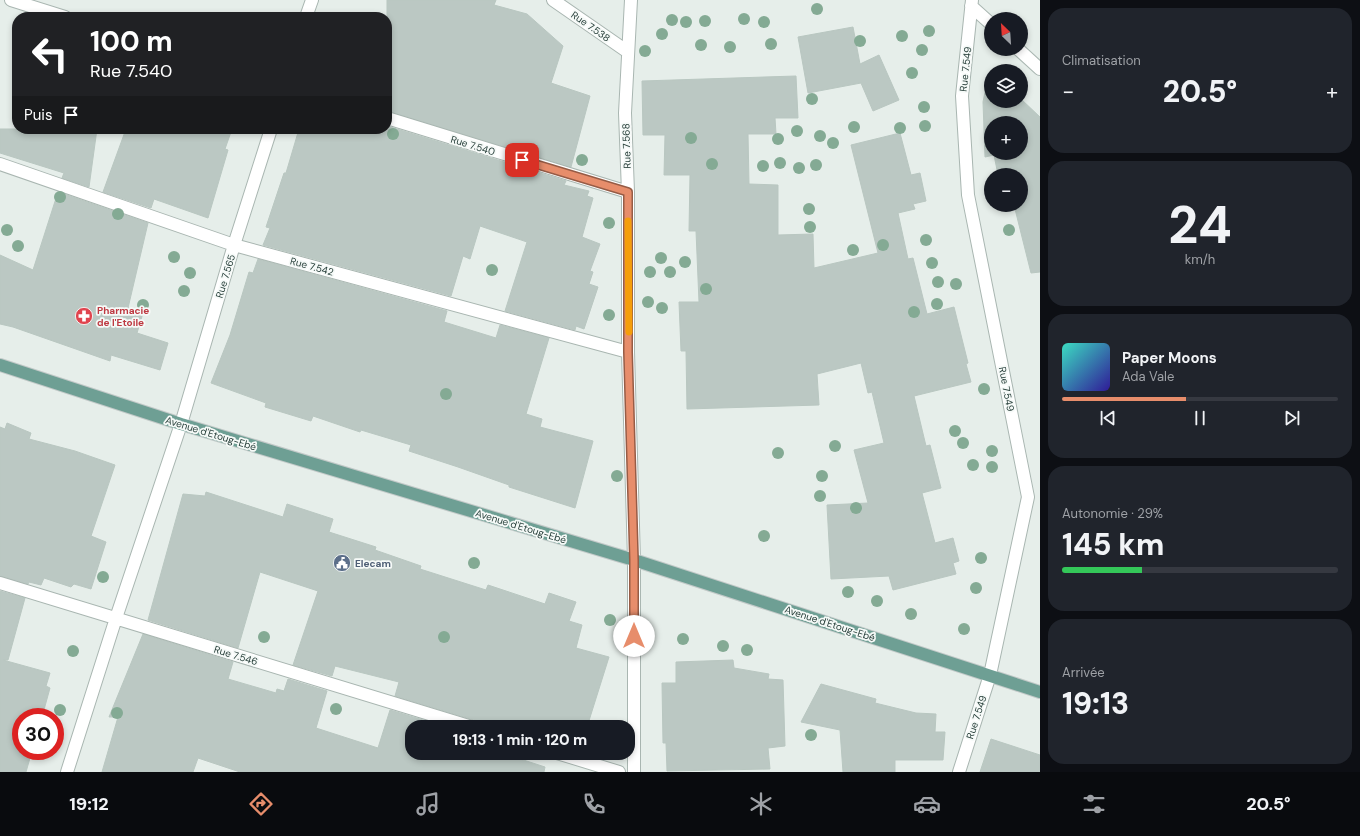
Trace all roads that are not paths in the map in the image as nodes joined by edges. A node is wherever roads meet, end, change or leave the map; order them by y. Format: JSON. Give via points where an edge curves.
{"nodes":[{"id":1,"x":11,"y":0,"type":"edge"},
{"id":2,"x":312,"y":0,"type":"edge"},
{"id":3,"x":554,"y":0,"type":"edge"},
{"id":4,"x":631,"y":0,"type":"edge"},
{"id":5,"x":971,"y":3,"type":"edge"},
{"id":6,"x":49,"y":12,"type":"edge"},
{"id":7,"x":308,"y":12,"type":"edge"},
{"id":8,"x":984,"y":17,"type":"edge"},
{"id":9,"x":628,"y":52,"type":"junction"},
{"id":10,"x":1026,"y":56,"type":"edge"},
{"id":11,"x":1040,"y":69,"type":"edge"},
{"id":12,"x":392,"y":120,"type":"edge"},
{"id":13,"x":269,"y":134,"type":"edge"},
{"id":14,"x":0,"y":164,"type":"edge"},
{"id":15,"x":628,"y":192,"type":"junction"},
{"id":16,"x":234,"y":245,"type":"junction"},
{"id":17,"x":628,"y":352,"type":"junction"},
{"id":18,"x":0,"y":365,"type":"edge"},
{"id":19,"x":181,"y":424,"type":"junction"},
{"id":20,"x":1034,"y":499,"type":"edge"},
{"id":21,"x":634,"y":560,"type":"junction"},
{"id":22,"x":0,"y":583,"type":"edge"},
{"id":23,"x":116,"y":618,"type":"junction"},
{"id":24,"x":990,"y":675,"type":"junction"},
{"id":25,"x":1040,"y":692,"type":"edge"},
{"id":26,"x":449,"y":720,"type":"edge"},
{"id":27,"x":580,"y":760,"type":"edge"},
{"id":28,"x":67,"y":772,"type":"edge"},
{"id":29,"x":619,"y":772,"type":"edge"},
{"id":30,"x":634,"y":772,"type":"edge"},
{"id":31,"x":959,"y":772,"type":"edge"}],
"edges":[{"from":1,"to":6,"type":"street"},
{"from":2,"to":7,"type":"street"},
{"from":3,"to":9,"type":"street","name":"Rue 7.538"},
{"from":4,"to":9,"type":"street","name":"Rue 7.568"},
{"from":5,"to":8,"type":"street"},
{"from":5,"to":20,"type":"street","name":"Rue 7.549","via":[[962,96],[968,195]]},
{"from":9,"to":15,"type":"street","name":"Rue 7.568","via":[[625,113]]},
{"from":10,"to":11,"type":"street"},
{"from":12,"to":15,"type":"street","name":"Rue 7.540"},
{"from":13,"to":16,"type":"street","name":"Rue 7.565"},
{"from":14,"to":16,"type":"street","name":"Rue 7.542"},
{"from":15,"to":17,"type":"street","name":"Rue 7.568"},
{"from":16,"to":17,"type":"street","name":"Rue 7.542"},
{"from":16,"to":19,"type":"street","name":"Rue 7.565"},
{"from":17,"to":21,"type":"street","name":"Rue 7.568"},
{"from":18,"to":19,"type":"main road","name":"Avenue d'Etoug-Ebé"},
{"from":19,"to":21,"type":"main road","name":"Avenue d'Etoug-Ebé"},
{"from":19,"to":23,"type":"street","name":"Rue 7.565"},
{"from":20,"to":24,"type":"street","name":"Rue 7.549"},
{"from":21,"to":24,"type":"main road","name":"Avenue d'Etoug-Ebé"},
{"from":21,"to":30,"type":"street","name":"Rue 7.568"},
{"from":22,"to":23,"type":"street","name":"Rue 7.546"},
{"from":23,"to":26,"type":"street","name":"Rue 7.546"},
{"from":23,"to":28,"type":"street","name":"Rue 7.565"},
{"from":24,"to":25,"type":"main road","name":"Avenue d'Etoug-Ebé"},
{"from":24,"to":31,"type":"street","name":"Rue 7.549"},
{"from":27,"to":29,"type":"street"}]}
